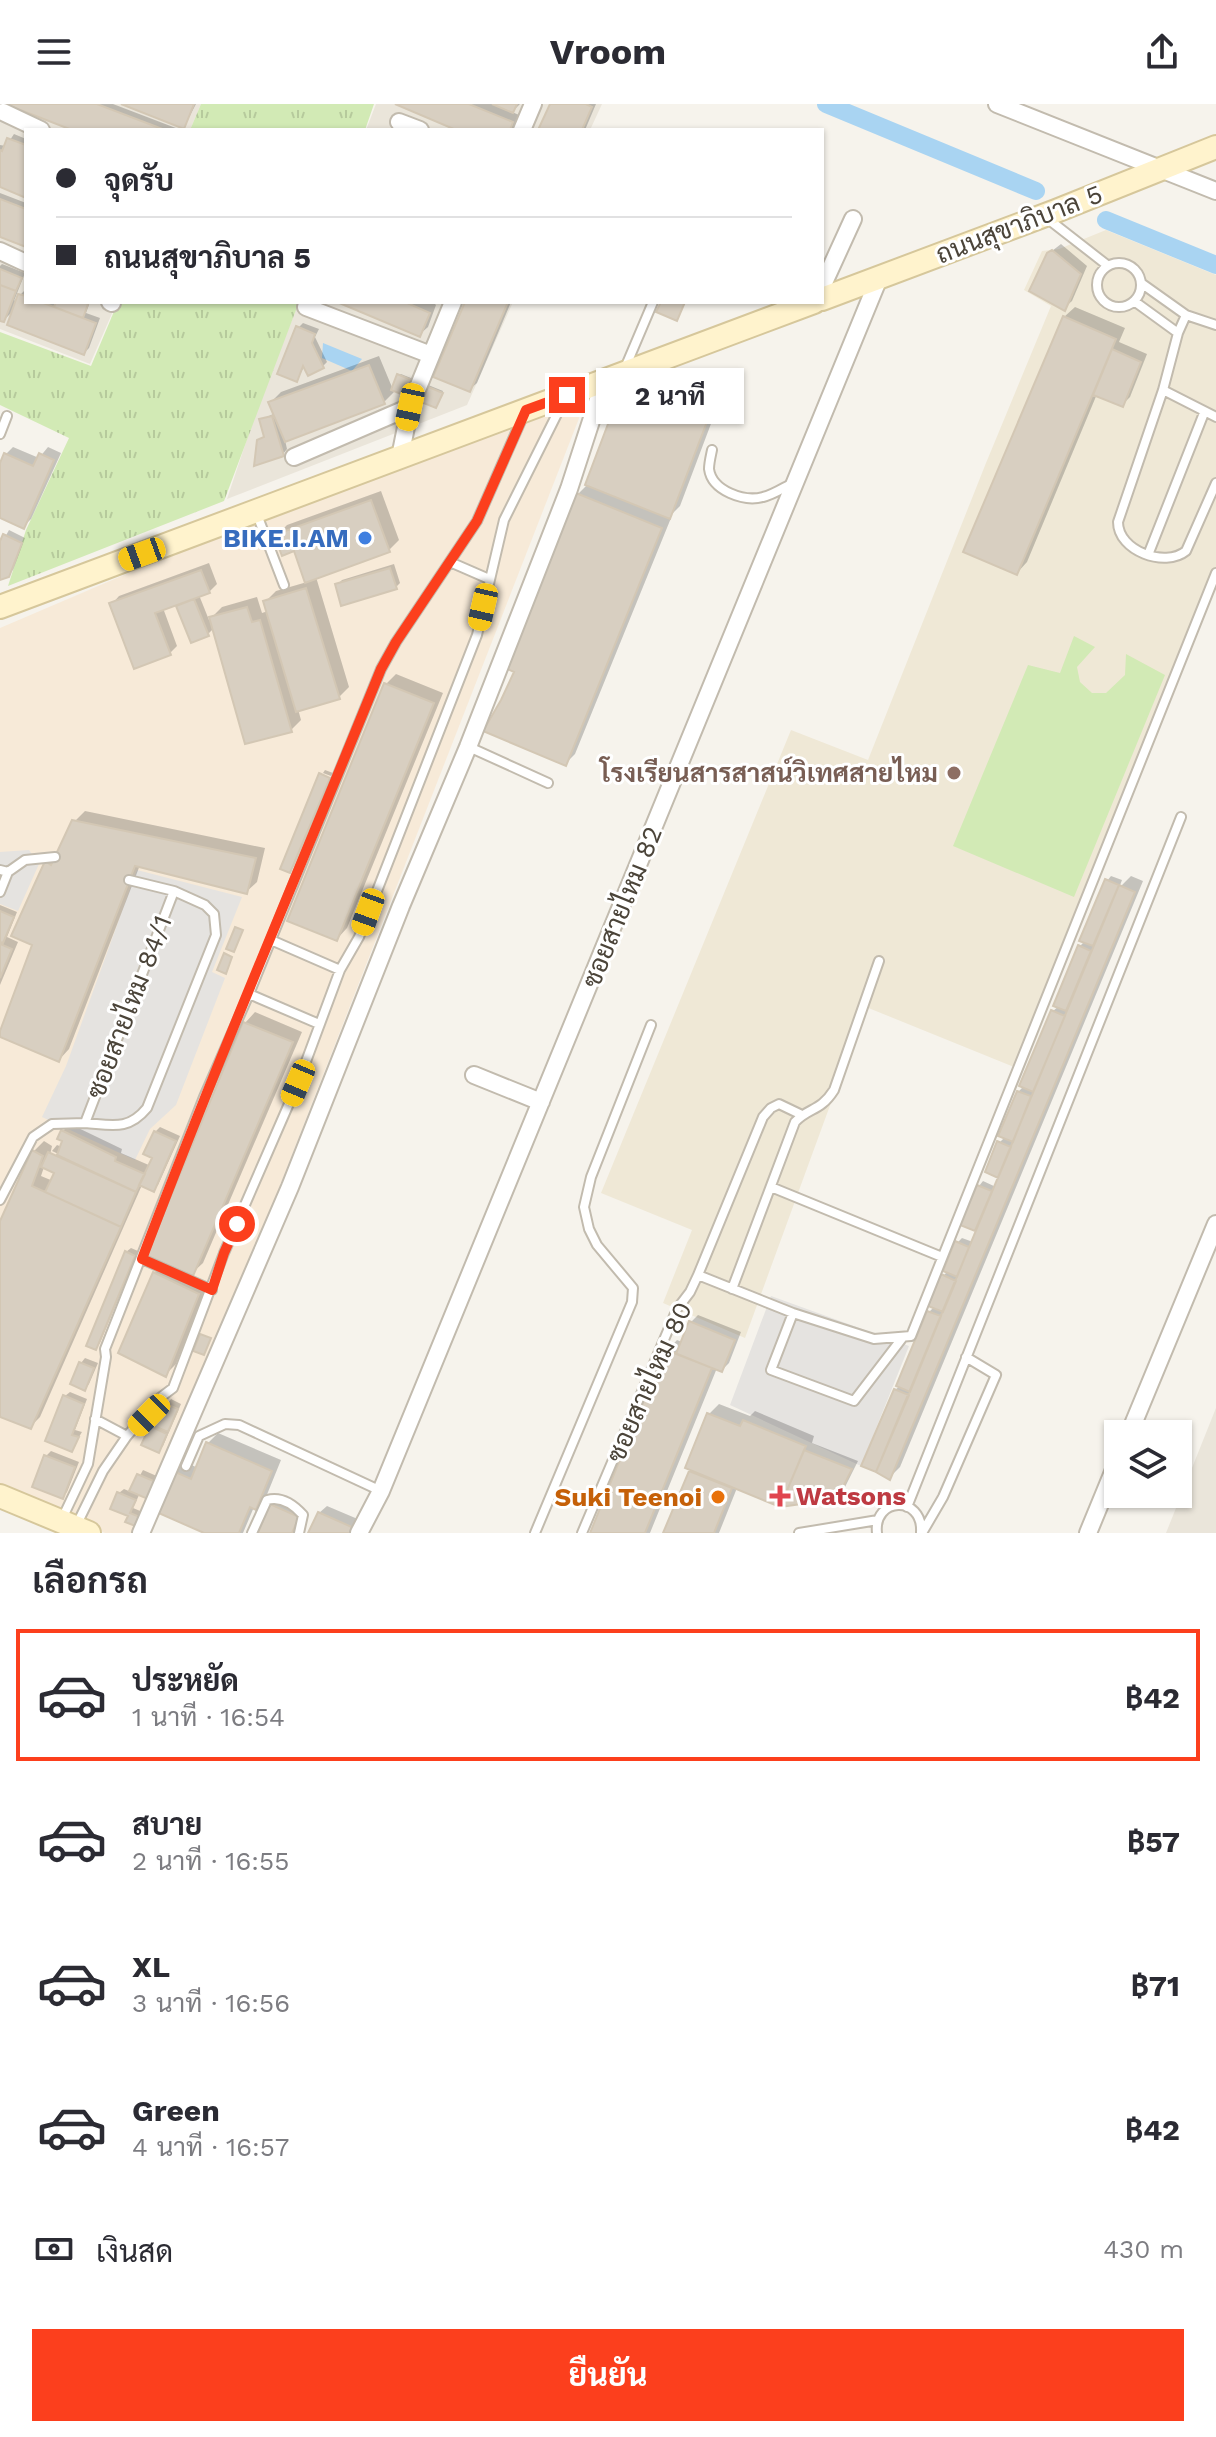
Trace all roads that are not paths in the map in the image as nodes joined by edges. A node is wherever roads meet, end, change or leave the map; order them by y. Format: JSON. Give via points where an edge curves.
{"nodes":[{"id":1,"x":533,"y":104,"type":"edge"},
{"id":2,"x":997,"y":104,"type":"edge"},
{"id":3,"x":2,"y":111,"type":"edge"},
{"id":4,"x":399,"y":122,"type":"dead end"},
{"id":5,"x":37,"y":128,"type":"edge"},
{"id":6,"x":415,"y":128,"type":"edge"},
{"id":7,"x":523,"y":128,"type":"edge"},
{"id":8,"x":1216,"y":147,"type":"edge"},
{"id":9,"x":1162,"y":168,"type":"junction"},
{"id":10,"x":1216,"y":191,"type":"edge"},
{"id":11,"x":1050,"y":214,"type":"junction"},
{"id":12,"x":853,"y":219,"type":"dead end"},
{"id":13,"x":0,"y":251,"type":"edge"},
{"id":14,"x":24,"y":262,"type":"edge"},
{"id":15,"x":1107,"y":265,"type":"junction"},
{"id":16,"x":879,"y":278,"type":"junction"},
{"id":17,"x":824,"y":283,"type":"edge"},
{"id":18,"x":1141,"y":283,"type":"junction"},
{"id":19,"x":824,"y":298,"type":"edge"},
{"id":20,"x":1134,"y":301,"type":"junction"},
{"id":21,"x":452,"y":304,"type":"edge"},
{"id":22,"x":652,"y":304,"type":"edge"},
{"id":23,"x":809,"y":304,"type":"edge"},
{"id":24,"x":306,"y":307,"type":"dead end"},
{"id":25,"x":1186,"y":315,"type":"junction"},
{"id":26,"x":1216,"y":325,"type":"edge"},
{"id":27,"x":1178,"y":333,"type":"junction"},
{"id":28,"x":431,"y":355,"type":"junction"},
{"id":29,"x":613,"y":377,"type":"junction"},
{"id":30,"x":1163,"y":390,"type":"junction"},
{"id":31,"x":567,"y":395,"type":"junction"},
{"id":32,"x":410,"y":407,"type":"junction"},
{"id":33,"x":526,"y":410,"type":"junction"},
{"id":34,"x":1204,"y":413,"type":"junction"},
{"id":35,"x":7,"y":416,"type":"dead end"},
{"id":36,"x":1216,"y":417,"type":"edge"},
{"id":37,"x":0,"y":434,"type":"edge"},
{"id":38,"x":712,"y":450,"type":"dead end"},
{"id":39,"x":294,"y":457,"type":"dead end"},
{"id":40,"x":400,"y":457,"type":"junction"},
{"id":41,"x":797,"y":481,"type":"junction"},
{"id":42,"x":1216,"y":483,"type":"edge"},
{"id":43,"x":255,"y":511,"type":"junction"},
{"id":44,"x":1148,"y":555,"type":"junction"},
{"id":45,"x":450,"y":562,"type":"junction"},
{"id":46,"x":1216,"y":573,"type":"edge"},
{"id":47,"x":489,"y":579,"type":"junction"},
{"id":48,"x":284,"y":585,"type":"dead end"},
{"id":49,"x":0,"y":607,"type":"edge"},
{"id":50,"x":468,"y":747,"type":"junction"},
{"id":51,"x":548,"y":783,"type":"dead end"},
{"id":52,"x":1181,"y":817,"type":"dead end"},
{"id":53,"x":55,"y":857,"type":"dead end"},
{"id":54,"x":4,"y":871,"type":"edge"},
{"id":55,"x":129,"y":880,"type":"dead end"},
{"id":56,"x":174,"y":891,"type":"junction"},
{"id":57,"x":0,"y":892,"type":"edge"},
{"id":58,"x":271,"y":940,"type":"junction"},
{"id":59,"x":879,"y":961,"type":"dead end"},
{"id":60,"x":340,"y":970,"type":"junction"},
{"id":61,"x":249,"y":994,"type":"junction"},
{"id":62,"x":319,"y":1024,"type":"junction"},
{"id":63,"x":651,"y":1025,"type":"dead end"},
{"id":64,"x":474,"y":1075,"type":"dead end"},
{"id":65,"x":541,"y":1102,"type":"junction"},
{"id":66,"x":802,"y":1115,"type":"junction"},
{"id":67,"x":85,"y":1123,"type":"junction"},
{"id":68,"x":771,"y":1187,"type":"junction"},
{"id":69,"x":0,"y":1200,"type":"edge"},
{"id":70,"x":1216,"y":1224,"type":"edge"},
{"id":71,"x":942,"y":1257,"type":"junction"},
{"id":72,"x":142,"y":1259,"type":"junction"},
{"id":73,"x":698,"y":1275,"type":"junction"},
{"id":74,"x":732,"y":1289,"type":"junction"},
{"id":75,"x":212,"y":1290,"type":"junction"},
{"id":76,"x":793,"y":1313,"type":"junction"},
{"id":77,"x":903,"y":1337,"type":"junction"},
{"id":78,"x":966,"y":1357,"type":"junction"},
{"id":79,"x":95,"y":1419,"type":"junction"},
{"id":80,"x":1135,"y":1420,"type":"edge"},
{"id":81,"x":127,"y":1436,"type":"junction"},
{"id":82,"x":186,"y":1466,"type":"dead end"},
{"id":83,"x":381,"y":1491,"type":"junction"},
{"id":84,"x":1104,"y":1494,"type":"edge"},
{"id":85,"x":0,"y":1496,"type":"edge"},
{"id":86,"x":907,"y":1507,"type":"junction"},
{"id":87,"x":878,"y":1520,"type":"junction"},
{"id":88,"x":75,"y":1529,"type":"edge"},
{"id":89,"x":141,"y":1533,"type":"edge"},
{"id":90,"x":252,"y":1533,"type":"edge"},
{"id":91,"x":299,"y":1533,"type":"edge"},
{"id":92,"x":359,"y":1533,"type":"edge"},
{"id":93,"x":535,"y":1533,"type":"edge"},
{"id":94,"x":582,"y":1533,"type":"edge"},
{"id":95,"x":799,"y":1533,"type":"edge"},
{"id":96,"x":877,"y":1533,"type":"edge"},
{"id":97,"x":921,"y":1533,"type":"edge"},
{"id":98,"x":1088,"y":1533,"type":"edge"}],
"edges":[{"from":1,"to":7,"type":"street"},
{"from":2,"to":9,"type":"street"},
{"from":3,"to":5,"type":"street"},
{"from":4,"to":6,"type":"street"},
{"from":8,"to":9,"type":"main road","name":"ถนนสุขาภิบาล 5"},
{"from":9,"to":10,"type":"street"},
{"from":9,"to":11,"type":"main road","name":"ถนนสุขาภิบาล 5"},
{"from":11,"to":15,"type":"lane"},
{"from":11,"to":16,"type":"main road","name":"ถนนสุขาภิบาล 5"},
{"from":12,"to":17,"type":"street"},
{"from":13,"to":14,"type":"street"},
{"from":15,"to":18,"type":"lane","via":[[1129,265]]},
{"from":15,"to":20,"type":"lane","via":[[1097,276],[1101,298],[1113,306]]},
{"from":16,"to":19,"type":"main road","name":"ถนนสุขาภิบาล 5"},
{"from":16,"to":41,"type":"street","name":"ซอยสายไหม 82"},
{"from":18,"to":20,"type":"lane"},
{"from":18,"to":25,"type":"lane"},
{"from":20,"to":27,"type":"lane"},
{"from":21,"to":28,"type":"street"},
{"from":22,"to":29,"type":"lane"},
{"from":23,"to":29,"type":"main road"},
{"from":24,"to":28,"type":"street"},
{"from":25,"to":26,"type":"lane"},
{"from":25,"to":27,"type":"lane"},
{"from":27,"to":30,"type":"lane"},
{"from":28,"to":32,"type":"street"},
{"from":29,"to":31,"type":"main road"},
{"from":29,"to":50,"type":"street"},
{"from":30,"to":34,"type":"lane"},
{"from":30,"to":44,"type":"lane","via":[[1118,522],[1123,541]]},
{"from":31,"to":33,"type":"main road"},
{"from":31,"to":47,"type":"lane","via":[[504,520]]},
{"from":32,"to":39,"type":"street"},
{"from":32,"to":40,"type":"street"},
{"from":33,"to":40,"type":"main road"},
{"from":33,"to":45,"type":"lane","via":[[477,521]]},
{"from":34,"to":36,"type":"lane"},
{"from":34,"to":44,"type":"lane"},
{"from":35,"to":37,"type":"lane"},
{"from":38,"to":41,"type":"lane","via":[[709,470],[728,493],[762,497]]},
{"from":40,"to":43,"type":"main road"},
{"from":41,"to":65,"type":"street","name":"ซอยสายไหม 82"},
{"from":42,"to":44,"type":"lane","via":[[1186,551],[1177,558]]},
{"from":43,"to":48,"type":"lane"},
{"from":43,"to":49,"type":"main road"},
{"from":45,"to":47,"type":"lane"},
{"from":45,"to":58,"type":"lane","via":[[381,669]]},
{"from":46,"to":71,"type":"lane"},
{"from":47,"to":60,"type":"lane","via":[[477,635],[450,706],[359,937]]},
{"from":50,"to":51,"type":"lane"},
{"from":50,"to":89,"type":"street","via":[[290,1187]]},
{"from":52,"to":78,"type":"lane"},
{"from":53,"to":54,"type":"lane","via":[[25,860]]},
{"from":54,"to":57,"type":"lane"},
{"from":55,"to":56,"type":"lane","name":"ซอยสายไหม 84/1"},
{"from":56,"to":67,"type":"lane","name":"ซอยสายไหม 84/1"},
{"from":56,"to":67,"type":"lane","name":"ซอยสายไหม 84/1","via":[[214,914],[216,935],[147,1108],[135,1121]]},
{"from":58,"to":60,"type":"lane"},
{"from":58,"to":61,"type":"lane"},
{"from":59,"to":66,"type":"lane","via":[[834,1090],[826,1103]]},
{"from":60,"to":62,"type":"lane"},
{"from":61,"to":62,"type":"lane"},
{"from":61,"to":72,"type":"lane"},
{"from":62,"to":75,"type":"lane"},
{"from":63,"to":93,"type":"lane","via":[[584,1207],[597,1245],[633,1288],[632,1302]]},
{"from":64,"to":65,"type":"street"},
{"from":65,"to":83,"type":"street","name":"ซอยสายไหม 82"},
{"from":66,"to":68,"type":"lane"},
{"from":66,"to":73,"type":"lane","name":"ซอยสายไหม 80","via":[[779,1104],[763,1117]]},
{"from":67,"to":69,"type":"lane","name":"ซอยสายไหม 84/1","via":[[52,1124],[33,1137]]},
{"from":68,"to":71,"type":"lane"},
{"from":68,"to":74,"type":"lane"},
{"from":70,"to":80,"type":"street"},
{"from":71,"to":77,"type":"lane","via":[[911,1336]]},
{"from":72,"to":75,"type":"lane"},
{"from":72,"to":79,"type":"lane","via":[[105,1349]]},
{"from":73,"to":74,"type":"lane"},
{"from":73,"to":94,"type":"lane","name":"ซอยสายไหม 80","via":[[677,1309]]},
{"from":74,"to":76,"type":"lane"},
{"from":75,"to":81,"type":"lane","via":[[173,1388]]},
{"from":76,"to":77,"type":"lane","via":[[874,1339]]},
{"from":76,"to":77,"type":"lane","via":[[771,1370],[854,1401]]},
{"from":78,"to":86,"type":"lane"},
{"from":78,"to":97,"type":"lane","via":[[996,1375],[943,1497]]},
{"from":79,"to":81,"type":"lane"},
{"from":79,"to":88,"type":"lane"},
{"from":81,"to":88,"type":"lane"},
{"from":82,"to":83,"type":"lane","via":[[199,1436],[225,1424],[239,1425]]},
{"from":83,"to":92,"type":"street","name":"ซอยสายไหม 82"},
{"from":84,"to":98,"type":"street"},
{"from":85,"to":88,"type":"main road"},
{"from":86,"to":87,"type":"lane","via":[[887,1509]]},
{"from":86,"to":97,"type":"lane","via":[[918,1515]]},
{"from":87,"to":95,"type":"lane"},
{"from":87,"to":96,"type":"lane"},
{"from":90,"to":91,"type":"lane","via":[[267,1500],[275,1498],[303,1515]]}]}
